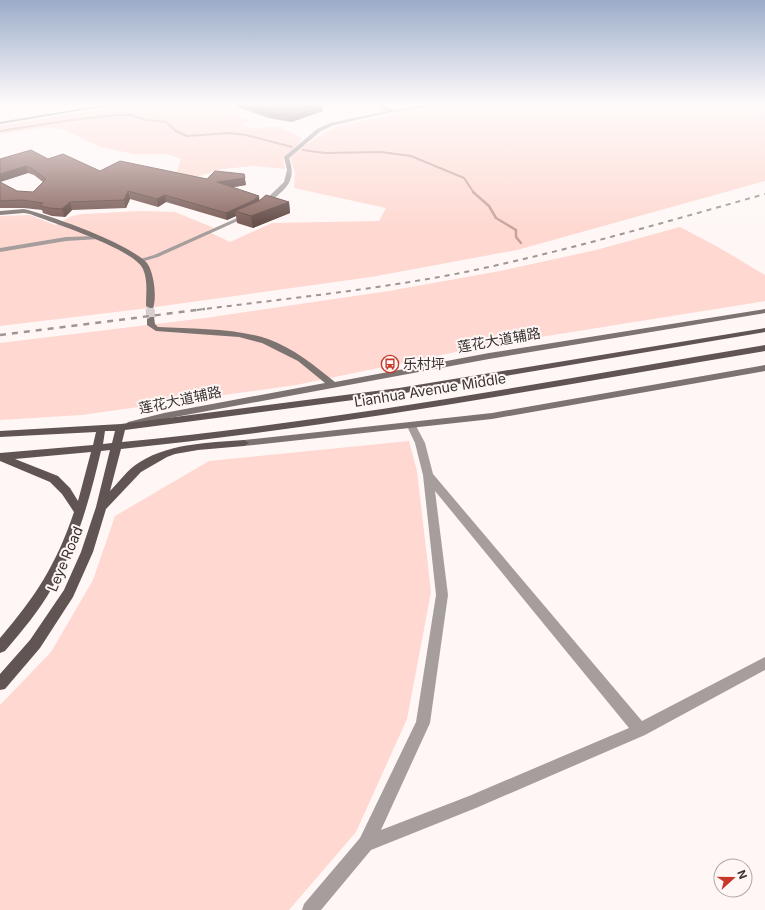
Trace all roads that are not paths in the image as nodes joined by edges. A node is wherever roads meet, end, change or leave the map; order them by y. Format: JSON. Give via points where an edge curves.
{"nodes":[{"id":1,"x":301,"y":145,"type":"edge"},
{"id":2,"x":258,"y":210,"type":"edge"},
{"id":3,"x":0,"y":213,"type":"edge"},
{"id":4,"x":251,"y":213,"type":"edge"},
{"id":5,"x":97,"y":238,"type":"junction"},
{"id":6,"x":0,"y":250,"type":"edge"},
{"id":7,"x":141,"y":260,"type":"junction"},
{"id":8,"x":150,"y":306,"type":"tunnel mouth"},
{"id":9,"x":765,"y":311,"type":"edge"},
{"id":10,"x":151,"y":319,"type":"tunnel mouth"},
{"id":11,"x":765,"y":330,"type":"edge"},
{"id":12,"x":765,"y":348,"type":"edge"},
{"id":13,"x":765,"y":368,"type":"edge"},
{"id":14,"x":333,"y":385,"type":"junction"},
{"id":15,"x":412,"y":426,"type":"junction"},
{"id":16,"x":121,"y":427,"type":"junction"},
{"id":17,"x":101,"y":429,"type":"junction"},
{"id":18,"x":0,"y":434,"type":"edge"},
{"id":19,"x":206,"y":437,"type":"junction"},
{"id":20,"x":244,"y":443,"type":"junction"},
{"id":21,"x":118,"y":445,"type":"junction"},
{"id":22,"x":97,"y":447,"type":"junction"},
{"id":23,"x":0,"y":457,"type":"edge"},
{"id":24,"x":428,"y":475,"type":"junction"},
{"id":25,"x":101,"y":507,"type":"junction"},
{"id":26,"x":79,"y":512,"type":"junction"},
{"id":27,"x":0,"y":647,"type":"edge"},
{"id":28,"x":765,"y":663,"type":"edge"},
{"id":29,"x":0,"y":684,"type":"edge"},
{"id":30,"x":640,"y":730,"type":"junction"},
{"id":31,"x":366,"y":844,"type":"junction"},
{"id":32,"x":310,"y":910,"type":"edge"}],
"edges":[{"from":1,"to":2,"type":"street","via":[[286,158],[290,170],[287,183]]},
{"from":3,"to":5,"type":"street","via":[[32,213]]},
{"from":4,"to":7,"type":"street","via":[[156,256]]},
{"from":5,"to":6,"type":"street","via":[[60,240]]},
{"from":5,"to":7,"type":"street"},
{"from":7,"to":8,"type":"street","via":[[149,277]]},
{"from":9,"to":14,"type":"street","name":"莲花大道辅路","via":[[489,356]]},
{"from":10,"to":14,"type":"street","via":[[151,325],[156,329],[240,335],[265,341],[301,359]]},
{"from":11,"to":16,"type":"main road","name":"Lianhua Avenue Middle","via":[[440,385]]},
{"from":12,"to":19,"type":"main road","name":"Lianhua Avenue Middle","via":[[406,409]]},
{"from":13,"to":15,"type":"street","via":[[492,416]]},
{"from":14,"to":16,"type":"street","name":"莲花大道辅路","via":[[164,416]]},
{"from":15,"to":20,"type":"street"},
{"from":15,"to":24,"type":"street","via":[[420,443]]},
{"from":16,"to":17,"type":"main road","name":"Lianhua Avenue Middle"},
{"from":16,"to":21,"type":"main road","name":"Leye Road"},
{"from":17,"to":18,"type":"main road","name":"Lianhua Avenue Middle"},
{"from":17,"to":22,"type":"main road","name":"Leye Road"},
{"from":19,"to":20,"type":"main road"},
{"from":19,"to":21,"type":"main road","name":"Lianhua Avenue Middle"},
{"from":20,"to":25,"type":"main road","via":[[175,450],[164,454],[137,469]]},
{"from":21,"to":22,"type":"main road","name":"Lianhua Avenue Middle"},
{"from":21,"to":25,"type":"main road","name":"Leye Road"},
{"from":22,"to":23,"type":"main road","name":"Lianhua Avenue Middle"},
{"from":22,"to":26,"type":"main road","name":"Leye Road"},
{"from":23,"to":26,"type":"main road","via":[[54,479],[66,491]]},
{"from":24,"to":30,"type":"street"},
{"from":24,"to":31,"type":"street","via":[[442,595],[423,723]]},
{"from":25,"to":29,"type":"main road","name":"Leye Road","via":[[87,552],[69,593],[36,644]]},
{"from":26,"to":27,"type":"main road","name":"Leye Road","via":[[53,577],[23,621]]},
{"from":28,"to":30,"type":"street"},
{"from":30,"to":31,"type":"street","via":[[471,803]]},
{"from":31,"to":32,"type":"street"}]}
